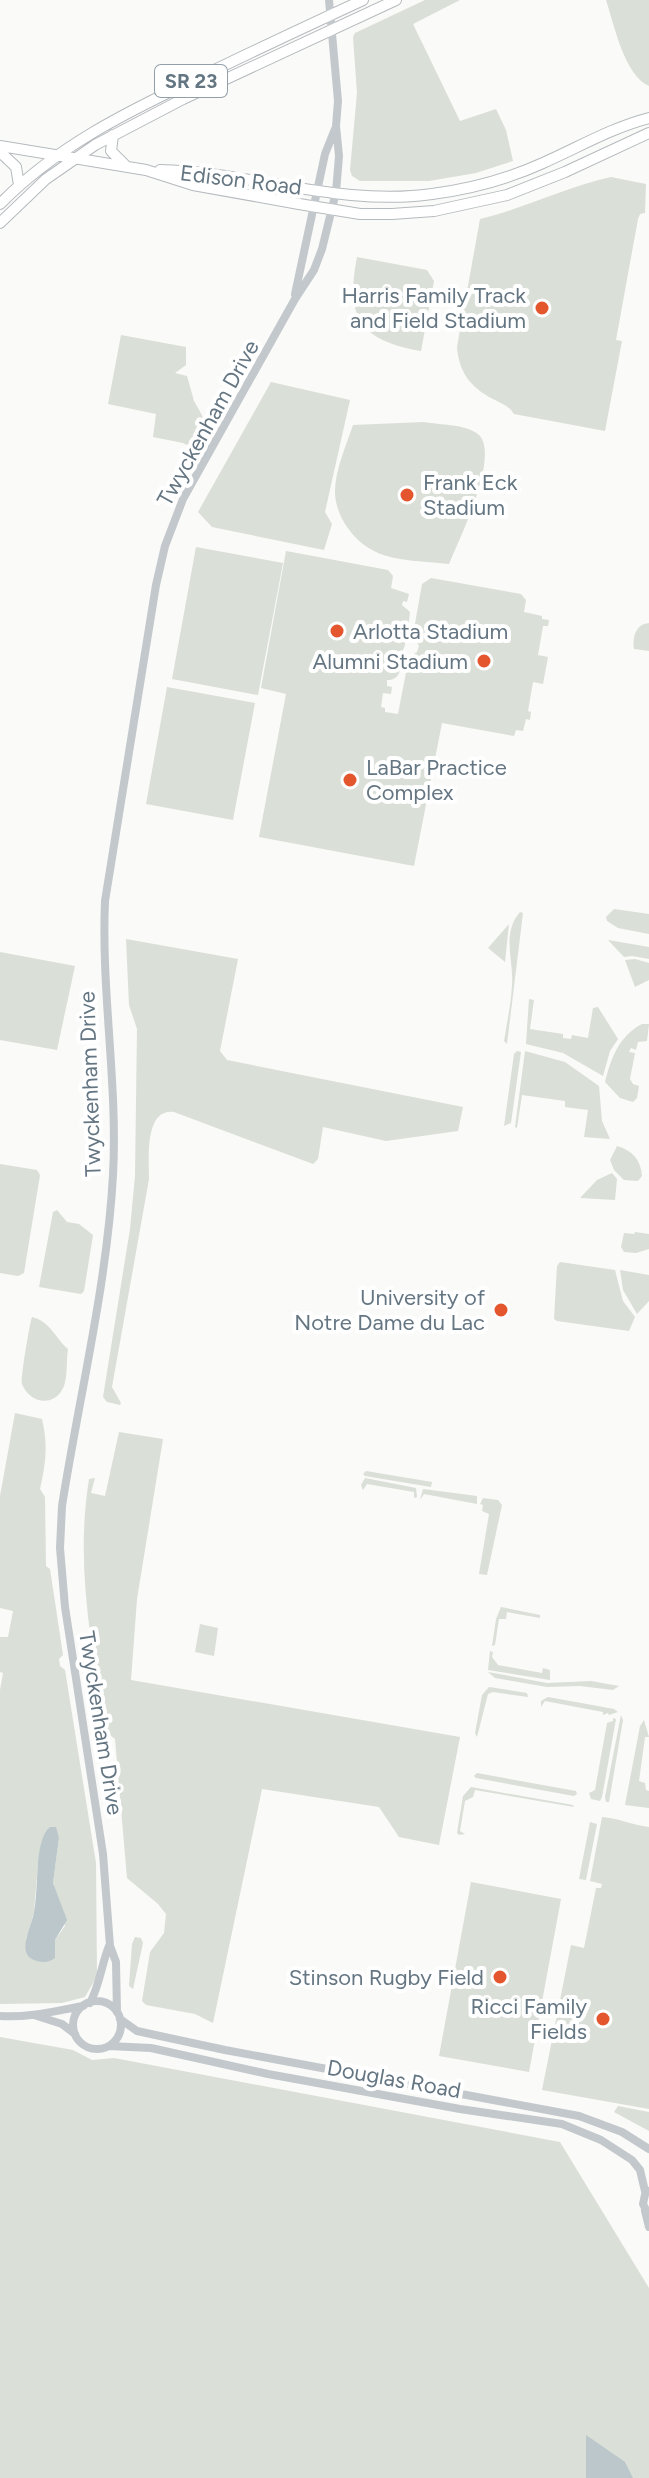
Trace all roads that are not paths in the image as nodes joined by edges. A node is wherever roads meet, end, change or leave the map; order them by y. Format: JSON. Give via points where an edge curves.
{"nodes":[{"id":1,"x":329,"y":0,"type":"edge"},
{"id":2,"x":363,"y":0,"type":"edge"},
{"id":3,"x":396,"y":0,"type":"edge"},
{"id":4,"x":330,"y":15,"type":"junction"},
{"id":5,"x":332,"y":30,"type":"junction"},
{"id":6,"x":649,"y":118,"type":"edge"},
{"id":7,"x":336,"y":126,"type":"junction"},
{"id":8,"x":649,"y":133,"type":"edge"},
{"id":9,"x":113,"y":135,"type":"junction"},
{"id":10,"x":0,"y":146,"type":"edge"},
{"id":11,"x":0,"y":152,"type":"edge"},
{"id":12,"x":55,"y":155,"type":"junction"},
{"id":13,"x":74,"y":158,"type":"junction"},
{"id":14,"x":126,"y":166,"type":"junction"},
{"id":15,"x":146,"y":170,"type":"junction"},
{"id":16,"x":19,"y":185,"type":"junction"},
{"id":17,"x":318,"y":190,"type":"junction"},
{"id":18,"x":336,"y":192,"type":"junction"},
{"id":19,"x":0,"y":204,"type":"edge"},
{"id":20,"x":314,"y":207,"type":"junction"},
{"id":21,"x":332,"y":210,"type":"junction"},
{"id":22,"x":0,"y":223,"type":"edge"},
{"id":23,"x":295,"y":299,"type":"junction"},
{"id":24,"x":110,"y":1946,"type":"junction"},
{"id":25,"x":87,"y":2004,"type":"junction"},
{"id":26,"x":119,"y":2015,"type":"junction"},
{"id":27,"x":0,"y":2016,"type":"edge"},
{"id":28,"x":37,"y":2016,"type":"junction"},
{"id":29,"x":76,"y":2035,"type":"junction"},
{"id":30,"x":109,"y":2046,"type":"junction"},
{"id":31,"x":649,"y":2149,"type":"edge"},
{"id":32,"x":647,"y":2189,"type":"edge"},
{"id":33,"x":647,"y":2214,"type":"edge"},
{"id":34,"x":649,"y":2227,"type":"edge"}],
"edges":[{"from":1,"to":4,"type":"street","name":"Twyckenham Drive"},
{"from":2,"to":4,"type":"main road","number":"SR 23"},
{"from":3,"to":5,"type":"main road","number":"SR 23"},
{"from":4,"to":5,"type":"street","name":"Twyckenham Drive"},
{"from":4,"to":12,"type":"main road","number":"SR 23","via":[[146,103]]},
{"from":5,"to":7,"type":"street","name":"Twyckenham Drive"},
{"from":5,"to":9,"type":"main road","number":"SR 23"},
{"from":6,"to":18,"type":"main road","name":"Edison Road","via":[[474,186],[417,196]]},
{"from":7,"to":17,"type":"street","name":"Twyckenham Drive"},
{"from":7,"to":18,"type":"street","name":"Twyckenham Drive"},
{"from":8,"to":21,"type":"main road","name":"Edison Road","via":[[489,201],[418,213]]},
{"from":9,"to":13,"type":"main road","number":"SR 23"},
{"from":9,"to":14,"type":"main road","via":[[111,151]]},
{"from":10,"to":12,"type":"main road","name":"Edison Road"},
{"from":11,"to":16,"type":"main road","via":[[16,167]]},
{"from":12,"to":13,"type":"main road","name":"Edison Road"},
{"from":12,"to":16,"type":"main road","number":"SR 23"},
{"from":13,"to":14,"type":"main road","name":"Edison Road"},
{"from":13,"to":22,"type":"main road","number":"SR 23"},
{"from":14,"to":15,"type":"main road","name":"Edison Road"},
{"from":15,"to":17,"type":"main road","name":"Edison Road","via":[[194,171]]},
{"from":15,"to":20,"type":"main road","name":"Edison Road","via":[[193,185]]},
{"from":16,"to":19,"type":"main road","number":"SR 23"},
{"from":17,"to":18,"type":"main road","name":"Edison Road"},
{"from":17,"to":20,"type":"street","name":"Twyckenham Drive"},
{"from":18,"to":21,"type":"street","name":"Twyckenham Drive"},
{"from":20,"to":21,"type":"main road","name":"Edison Road"},
{"from":20,"to":23,"type":"street","name":"Twyckenham Drive"},
{"from":21,"to":23,"type":"street","name":"Twyckenham Drive","via":[[314,270]]},
{"from":23,"to":24,"type":"street","name":"Twyckenham Drive","via":[[183,499],[165,546],[105,901],[113,1174],[60,1548],[103,1854]]},
{"from":24,"to":25,"type":"street","name":"Twyckenham Drive","via":[[100,1984]]},
{"from":24,"to":26,"type":"street","name":"Twyckenham Drive"},
{"from":25,"to":26,"type":"street","via":[[105,2003]]},
{"from":25,"to":28,"type":"street"},
{"from":25,"to":29,"type":"street","via":[[74,2022]]},
{"from":26,"to":30,"type":"street","via":[[120,2034]]},
{"from":26,"to":31,"type":"street","name":"Douglas Road","via":[[137,2031],[579,2116]]},
{"from":27,"to":28,"type":"street"},
{"from":28,"to":29,"type":"street"},
{"from":29,"to":30,"type":"street","via":[[86,2046]]},
{"from":30,"to":32,"type":"street","name":"Douglas Road","via":[[151,2048],[282,2077],[562,2124],[632,2160]]},
{"from":32,"to":33,"type":"street"},
{"from":33,"to":34,"type":"street"}]}
